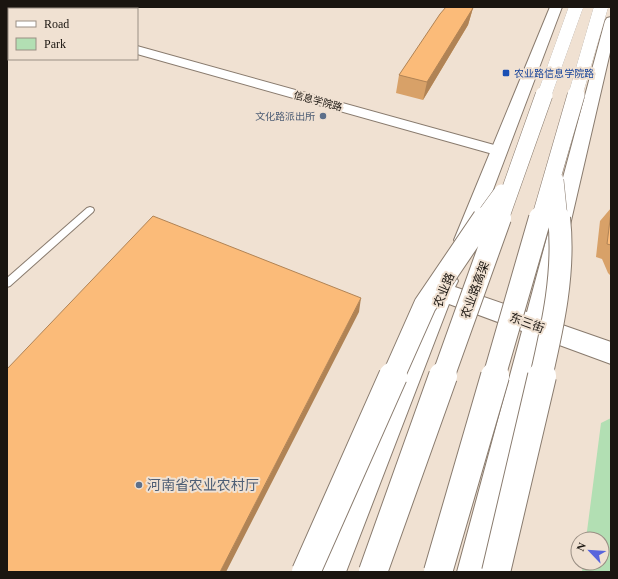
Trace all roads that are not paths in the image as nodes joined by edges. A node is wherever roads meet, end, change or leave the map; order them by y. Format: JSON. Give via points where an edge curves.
{"nodes":[{"id":1,"x":556,"y":7,"type":"edge"},
{"id":2,"x":576,"y":7,"type":"edge"},
{"id":3,"x":601,"y":7,"type":"edge"},
{"id":4,"x":611,"y":21,"type":"edge"},
{"id":5,"x":138,"y":50,"type":"edge"},
{"id":6,"x":500,"y":151,"type":"junction"},
{"id":7,"x":554,"y":170,"type":"junction"},
{"id":8,"x":516,"y":174,"type":"junction"},
{"id":9,"x":90,"y":210,"type":"dead end"},
{"id":10,"x":7,"y":282,"type":"edge"},
{"id":11,"x":442,"y":292,"type":"junction"},
{"id":12,"x":534,"y":326,"type":"junction"},
{"id":13,"x":611,"y":353,"type":"edge"},
{"id":14,"x":306,"y":572,"type":"edge"},
{"id":15,"x":330,"y":572,"type":"edge"},
{"id":16,"x":373,"y":572,"type":"edge"},
{"id":17,"x":438,"y":572,"type":"edge"},
{"id":18,"x":473,"y":572,"type":"edge"},
{"id":19,"x":496,"y":572,"type":"edge"}],
"edges":[{"from":1,"to":6,"type":"main road","name":"农业路"},
{"from":2,"to":8,"type":"main road","name":"农业路高架","bridge":true},
{"from":3,"to":7,"type":"main road","bridge":true},
{"from":4,"to":12,"type":"main road"},
{"from":5,"to":6,"type":"street","name":"信息学院路"},
{"from":6,"to":11,"type":"main road","name":"农业路"},
{"from":7,"to":17,"type":"main road","bridge":true},
{"from":7,"to":19,"type":"main road","bridge":true,"via":[[562,242],[560,274],[550,340]]},
{"from":8,"to":14,"type":"main road","bridge":true,"via":[[425,305]]},
{"from":8,"to":16,"type":"main road","name":"农业路高架","bridge":true},
{"from":9,"to":10,"type":"lane"},
{"from":11,"to":12,"type":"main road","name":"东三街"},
{"from":11,"to":15,"type":"main road","name":"农业路"},
{"from":12,"to":13,"type":"main road","name":"东三街"},
{"from":12,"to":18,"type":"main road"}]}
